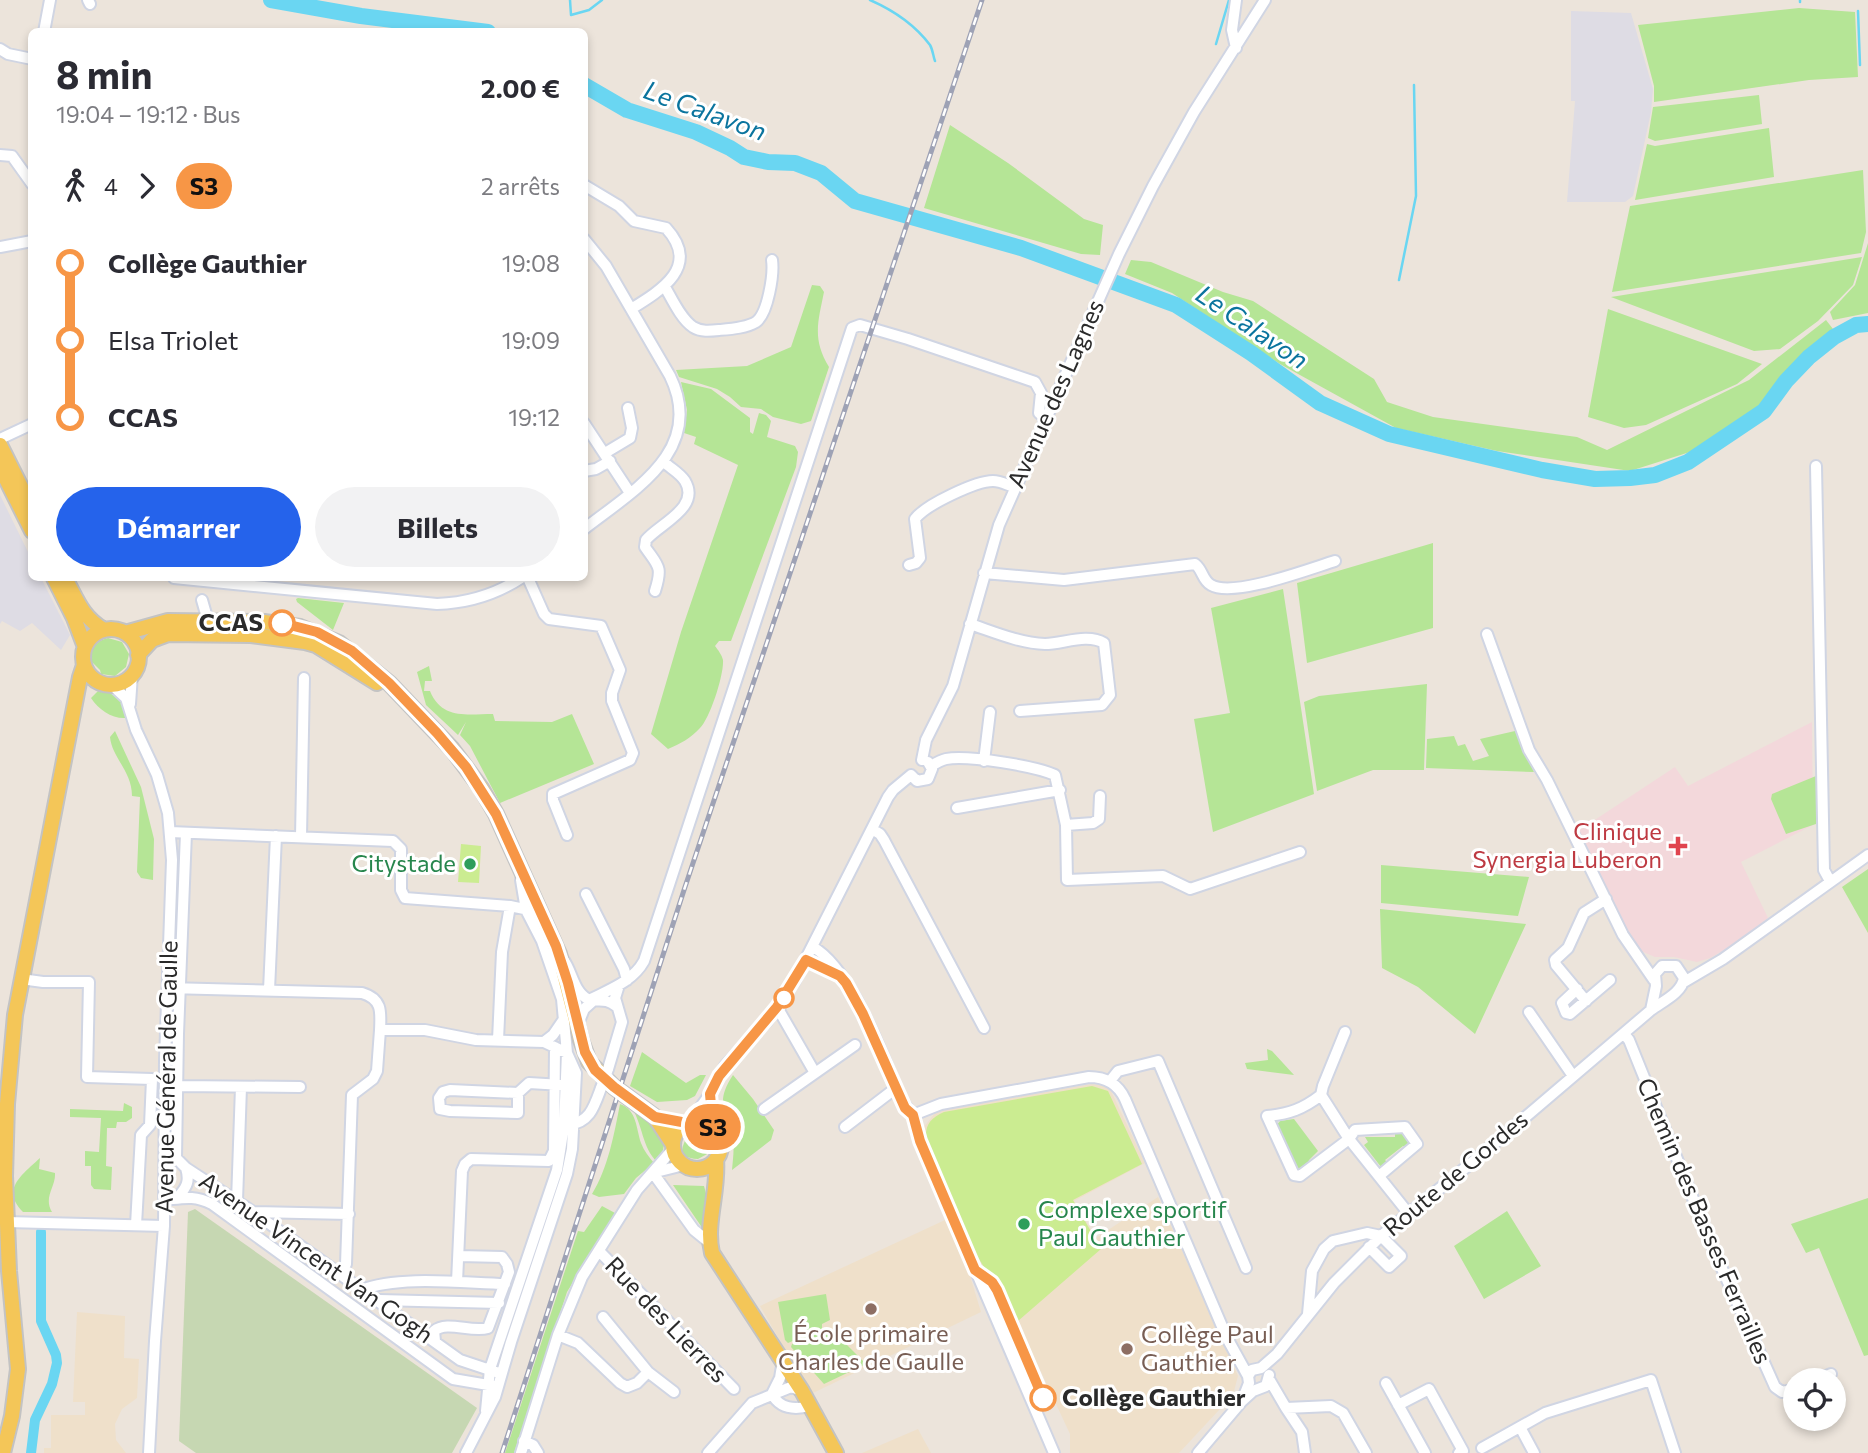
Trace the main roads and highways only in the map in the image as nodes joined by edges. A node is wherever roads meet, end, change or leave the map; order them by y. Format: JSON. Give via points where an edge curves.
{"nodes":[{"id":1,"x":0,"y":445,"type":"edge"},
{"id":2,"x":0,"y":467,"type":"edge"},
{"id":3,"x":28,"y":501,"type":"edge"},
{"id":4,"x":28,"y":523,"type":"edge"},
{"id":5,"x":56,"y":581,"type":"edge"},
{"id":6,"x":67,"y":581,"type":"edge"},
{"id":7,"x":104,"y":630,"type":"junction"},
{"id":8,"x":125,"y":634,"type":"junction"},
{"id":9,"x":85,"y":648,"type":"junction"},
{"id":10,"x":138,"y":655,"type":"junction"},
{"id":11,"x":84,"y":665,"type":"junction"},
{"id":12,"x":107,"y":684,"type":"junction"},
{"id":13,"x":75,"y":712,"type":"junction"},
{"id":14,"x":437,"y":733,"type":"junction"},
{"id":15,"x":4,"y":1103,"type":"edge"},
{"id":16,"x":655,"y":1117,"type":"junction"},
{"id":17,"x":688,"y":1122,"type":"junction"},
{"id":18,"x":673,"y":1146,"type":"junction"},
{"id":19,"x":716,"y":1160,"type":"junction"},
{"id":20,"x":689,"y":1167,"type":"junction"},
{"id":21,"x":713,"y":1207,"type":"junction"},
{"id":22,"x":805,"y":1407,"type":"junction"},
{"id":23,"x":3,"y":1453,"type":"edge"},
{"id":24,"x":827,"y":1453,"type":"edge"},
{"id":25,"x":836,"y":1453,"type":"edge"}],
"edges":[{"from":1,"to":3,"type":"main road"},
{"from":2,"to":4,"type":"main road"},
{"from":5,"to":9,"type":"main road"},
{"from":6,"to":7,"type":"main road","via":[[90,621]]},
{"from":7,"to":8,"type":"main road"},
{"from":7,"to":9,"type":"main road"},
{"from":8,"to":10,"type":"main road"},
{"from":8,"to":14,"type":"main road","via":[[159,622],[300,627],[352,651]]},
{"from":9,"to":11,"type":"main road"},
{"from":10,"to":12,"type":"main road","via":[[132,675]]},
{"from":10,"to":14,"type":"main road","via":[[152,640],[168,634],[276,636],[316,645],[372,679]]},
{"from":11,"to":12,"type":"main road","via":[[91,677]]},
{"from":11,"to":13,"type":"main road"},
{"from":12,"to":13,"type":"main road","via":[[90,692]]},
{"from":13,"to":15,"type":"main road","via":[[21,979]]},
{"from":14,"to":16,"type":"main road","via":[[496,814],[559,954],[571,1021],[595,1070]]},
{"from":15,"to":23,"type":"main road","via":[[6,1222],[18,1368]]},
{"from":16,"to":17,"type":"main road"},
{"from":16,"to":18,"type":"main road"},
{"from":17,"to":18,"type":"main road","via":[[676,1133]]},
{"from":17,"to":19,"type":"main road","via":[[713,1127],[721,1143]]},
{"from":18,"to":20,"type":"main road","via":[[677,1159]]},
{"from":19,"to":20,"type":"main road","via":[[704,1168]]},
{"from":19,"to":21,"type":"main road"},
{"from":20,"to":21,"type":"main road","via":[[709,1186]]},
{"from":21,"to":22,"type":"main road","via":[[712,1253],[781,1360]]},
{"from":22,"to":24,"type":"main road"},
{"from":22,"to":25,"type":"main road"}]}
